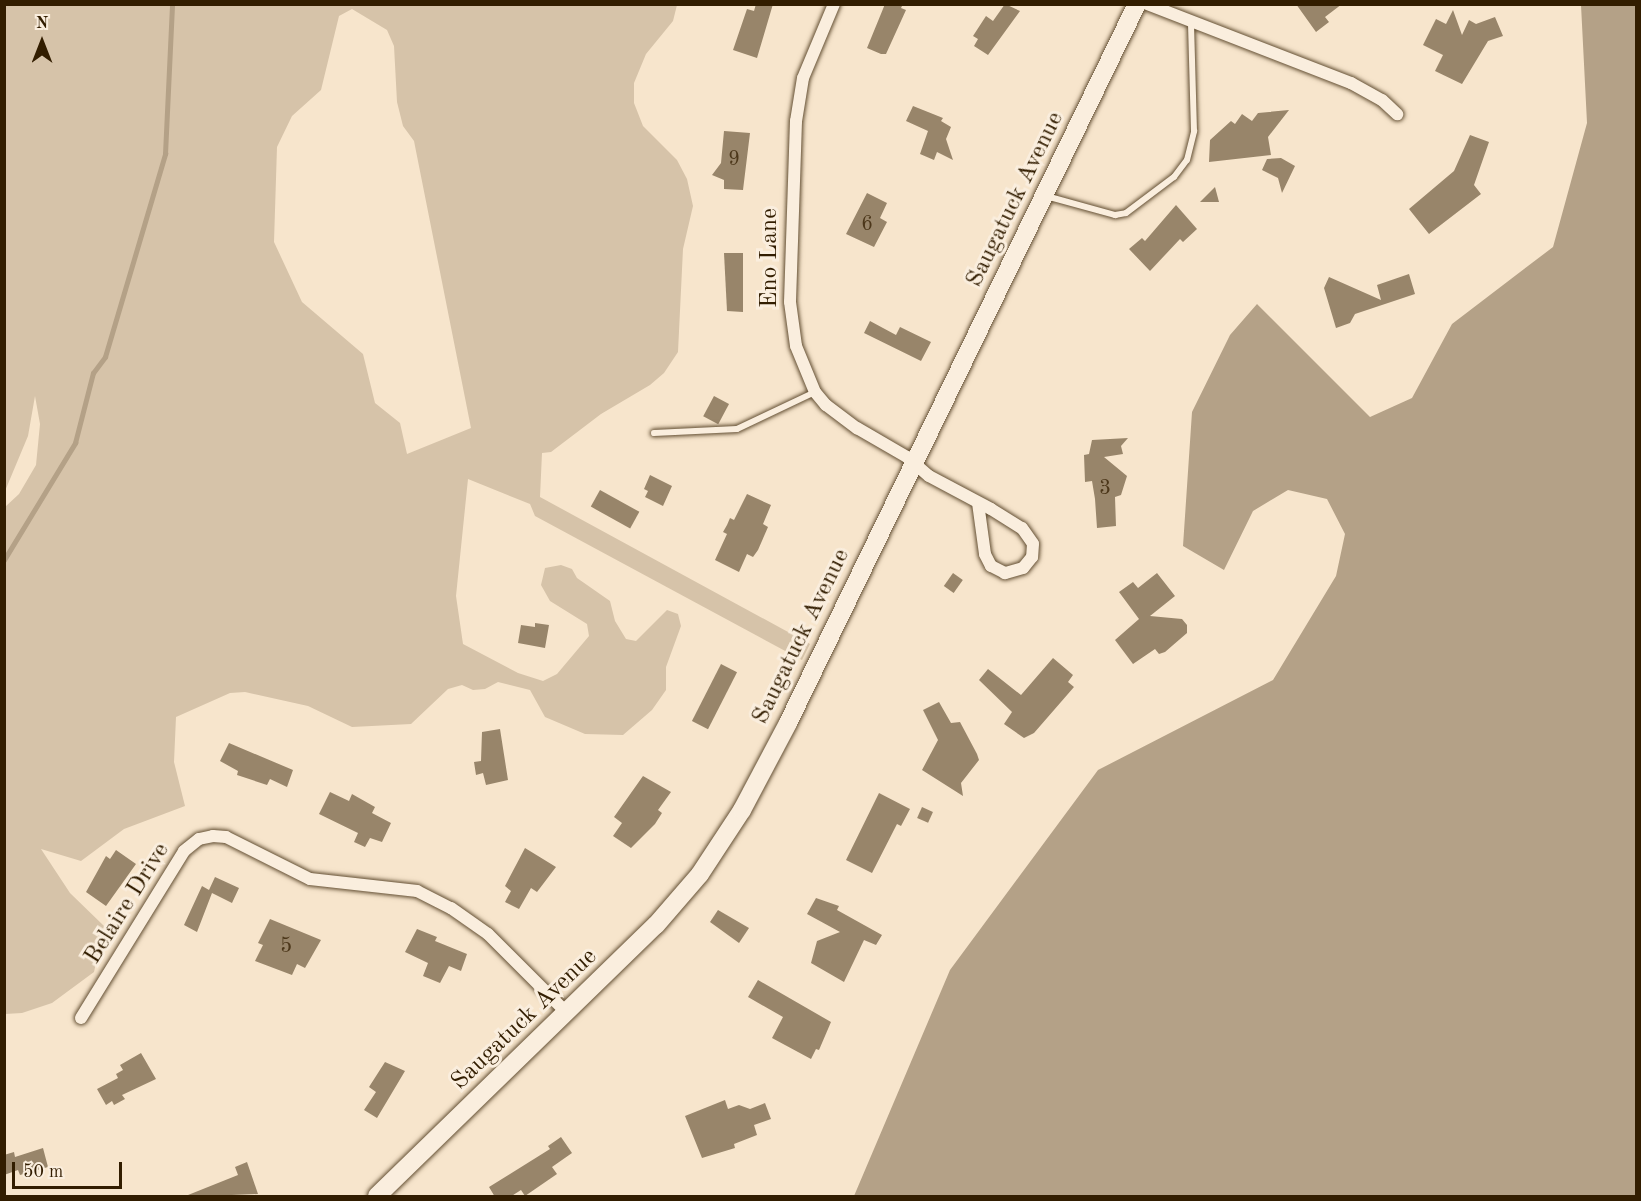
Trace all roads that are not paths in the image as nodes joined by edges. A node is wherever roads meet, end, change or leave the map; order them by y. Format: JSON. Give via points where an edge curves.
{"nodes":[{"id":1,"x":834,"y":4,"type":"edge"},
{"id":2,"x":1137,"y":4,"type":"edge"},
{"id":3,"x":1147,"y":4,"type":"edge"},
{"id":4,"x":1191,"y":22,"type":"junction"},
{"id":5,"x":1397,"y":114,"type":"dead end"},
{"id":6,"x":1045,"y":196,"type":"junction"},
{"id":7,"x":815,"y":392,"type":"junction"},
{"id":8,"x":654,"y":433,"type":"dead end"},
{"id":9,"x":915,"y":463,"type":"junction"},
{"id":10,"x":978,"y":502,"type":"junction"},
{"id":11,"x":566,"y":1012,"type":"junction"},
{"id":12,"x":81,"y":1018,"type":"dead end"},
{"id":13,"x":377,"y":1197,"type":"edge"}],
"edges":[{"from":1,"to":7,"type":"street","name":"Eno Lane","via":[[803,78],[792,159],[792,318],[799,355]]},
{"from":2,"to":6,"type":"main road","name":"Saugatuck Avenue"},
{"from":3,"to":4,"type":"street"},
{"from":4,"to":5,"type":"street","via":[[1351,83],[1382,100]]},
{"from":4,"to":6,"type":"lane","via":[[1194,131],[1187,160],[1174,177],[1126,213],[1115,215]]},
{"from":6,"to":9,"type":"main road","name":"Saugatuck Avenue"},
{"from":7,"to":8,"type":"lane","via":[[737,429]]},
{"from":7,"to":9,"type":"street","name":"Eno Lane","via":[[857,428]]},
{"from":9,"to":10,"type":"street","name":"Eno Lane","via":[[929,476]]},
{"from":9,"to":11,"type":"main road","name":"Saugatuck Avenue","via":[[742,810],[700,874],[656,925]]},
{"from":10,"to":10,"type":"street","name":"Eno Lane","via":[[1022,528],[1033,544],[1032,557],[1023,568],[1005,573],[991,566],[985,554]]},
{"from":11,"to":12,"type":"street","name":"Belaire Drive","via":[[488,934],[452,908],[417,891],[310,879],[226,837],[213,836],[199,839],[184,851]]},
{"from":11,"to":13,"type":"main road","name":"Saugatuck Avenue"}]}
